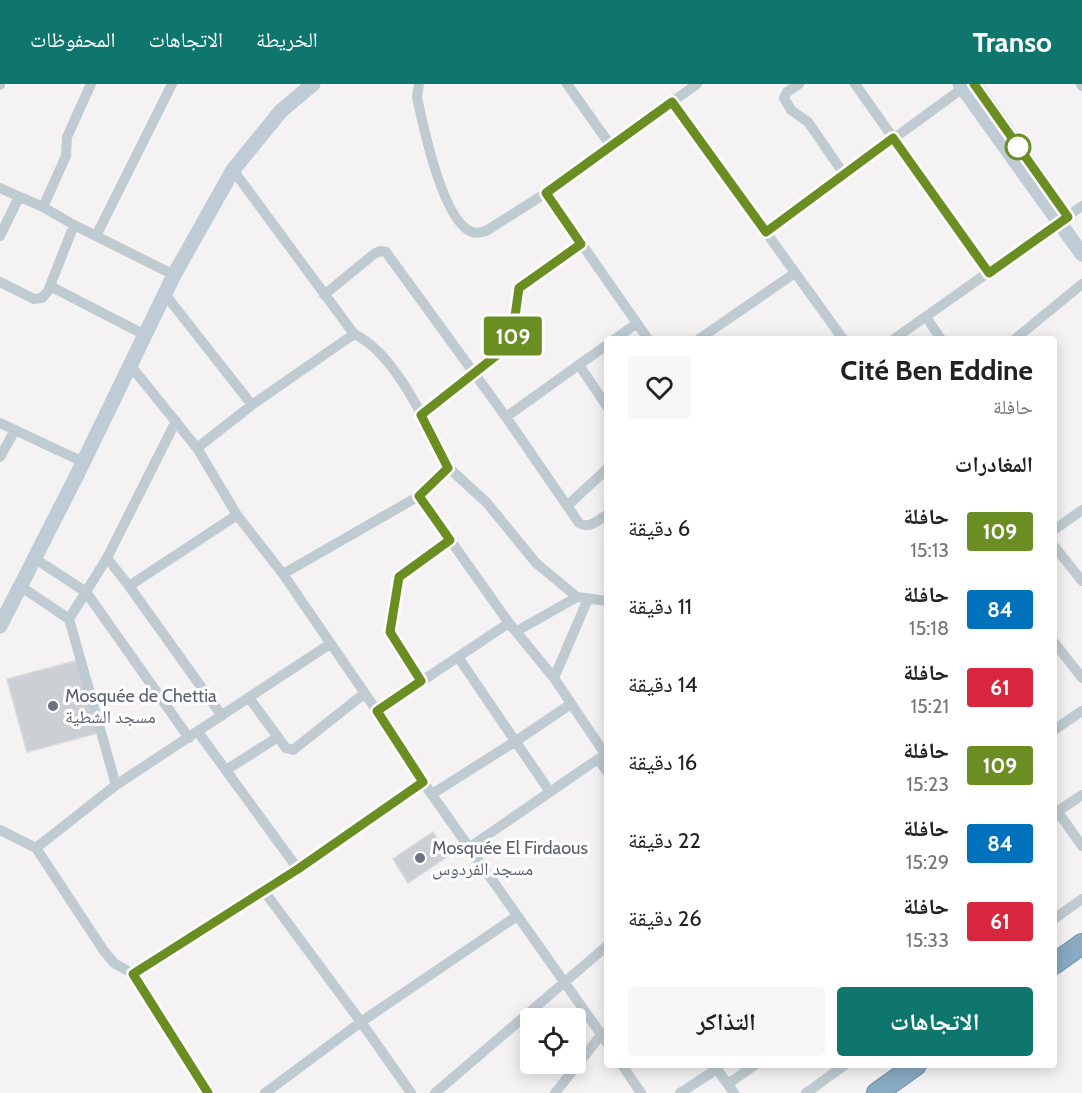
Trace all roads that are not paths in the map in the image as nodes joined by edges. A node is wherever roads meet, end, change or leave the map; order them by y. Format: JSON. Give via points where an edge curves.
{"nodes":[{"id":1,"x":91,"y":84,"type":"edge"},
{"id":2,"x":172,"y":84,"type":"edge"},
{"id":3,"x":313,"y":84,"type":"edge"},
{"id":4,"x":419,"y":84,"type":"edge"},
{"id":5,"x":567,"y":84,"type":"edge"},
{"id":6,"x":697,"y":84,"type":"edge"},
{"id":7,"x":799,"y":84,"type":"edge"},
{"id":8,"x":855,"y":84,"type":"edge"},
{"id":9,"x":966,"y":85,"type":"edge"},
{"id":10,"x":296,"y":91,"type":"edge"},
{"id":11,"x":672,"y":102,"type":"junction"},
{"id":12,"x":893,"y":138,"type":"junction"},
{"id":13,"x":611,"y":146,"type":"junction"},
{"id":14,"x":233,"y":170,"type":"junction"},
{"id":15,"x":844,"y":174,"type":"junction"},
{"id":16,"x":0,"y":188,"type":"edge"},
{"id":17,"x":546,"y":193,"type":"junction"},
{"id":18,"x":19,"y":197,"type":"junction"},
{"id":19,"x":1082,"y":206,"type":"edge"},
{"id":20,"x":43,"y":207,"type":"junction"},
{"id":21,"x":1064,"y":220,"type":"junction"},
{"id":22,"x":74,"y":225,"type":"junction"},
{"id":23,"x":766,"y":232,"type":"junction"},
{"id":24,"x":0,"y":236,"type":"edge"},
{"id":25,"x":96,"y":236,"type":"junction"},
{"id":26,"x":1082,"y":237,"type":"edge"},
{"id":27,"x":581,"y":244,"type":"junction"},
{"id":28,"x":1082,"y":254,"type":"edge"},
{"id":29,"x":795,"y":273,"type":"junction"},
{"id":30,"x":989,"y":273,"type":"junction"},
{"id":31,"x":174,"y":275,"type":"junction"},
{"id":32,"x":0,"y":282,"type":"edge"},
{"id":33,"x":1082,"y":284,"type":"edge"},
{"id":34,"x":50,"y":286,"type":"junction"},
{"id":35,"x":164,"y":293,"type":"junction"},
{"id":36,"x":324,"y":295,"type":"junction"},
{"id":37,"x":926,"y":316,"type":"junction"},
{"id":38,"x":637,"y":323,"type":"junction"},
{"id":39,"x":354,"y":334,"type":"junction"},
{"id":40,"x":145,"y":335,"type":"junction"},
{"id":41,"x":619,"y":336,"type":"edge"},
{"id":42,"x":646,"y":336,"type":"edge"},
{"id":43,"x":703,"y":336,"type":"edge"},
{"id":44,"x":841,"y":336,"type":"edge"},
{"id":45,"x":898,"y":336,"type":"edge"},
{"id":46,"x":939,"y":336,"type":"edge"},
{"id":47,"x":1019,"y":336,"type":"edge"},
{"id":48,"x":604,"y":347,"type":"edge"},
{"id":49,"x":130,"y":365,"type":"junction"},
{"id":50,"x":579,"y":365,"type":"junction"},
{"id":51,"x":475,"y":373,"type":"junction"},
{"id":52,"x":604,"y":402,"type":"edge"},
{"id":53,"x":252,"y":405,"type":"junction"},
{"id":54,"x":421,"y":415,"type":"junction"},
{"id":55,"x":506,"y":417,"type":"junction"},
{"id":56,"x":176,"y":421,"type":"junction"},
{"id":57,"x":0,"y":423,"type":"edge"},
{"id":58,"x":15,"y":430,"type":"junction"},
{"id":59,"x":197,"y":448,"type":"junction"},
{"id":60,"x":0,"y":457,"type":"edge"},
{"id":61,"x":83,"y":462,"type":"junction"},
{"id":62,"x":448,"y":468,"type":"junction"},
{"id":63,"x":604,"y":472,"type":"edge"},
{"id":64,"x":419,"y":496,"type":"junction"},
{"id":65,"x":567,"y":506,"type":"junction"},
{"id":66,"x":1082,"y":510,"type":"edge"},
{"id":67,"x":237,"y":515,"type":"junction"},
{"id":68,"x":604,"y":517,"type":"edge"},
{"id":69,"x":1057,"y":528,"type":"edge"},
{"id":70,"x":450,"y":540,"type":"junction"},
{"id":71,"x":1057,"y":550,"type":"edge"},
{"id":72,"x":34,"y":558,"type":"junction"},
{"id":73,"x":106,"y":558,"type":"junction"},
{"id":74,"x":283,"y":574,"type":"junction"},
{"id":75,"x":1082,"y":582,"type":"edge"},
{"id":76,"x":20,"y":586,"type":"junction"},
{"id":77,"x":129,"y":586,"type":"junction"},
{"id":78,"x":86,"y":592,"type":"junction"},
{"id":79,"x":582,"y":598,"type":"junction"},
{"id":80,"x":604,"y":601,"type":"edge"},
{"id":81,"x":69,"y":619,"type":"junction"},
{"id":82,"x":0,"y":626,"type":"edge"},
{"id":83,"x":513,"y":627,"type":"junction"},
{"id":84,"x":330,"y":644,"type":"junction"},
{"id":85,"x":1057,"y":646,"type":"edge"},
{"id":86,"x":458,"y":657,"type":"junction"},
{"id":87,"x":554,"y":678,"type":"junction"},
{"id":88,"x":1082,"y":678,"type":"edge"},
{"id":89,"x":421,"y":681,"type":"junction"},
{"id":90,"x":365,"y":693,"type":"junction"},
{"id":91,"x":249,"y":698,"type":"junction"},
{"id":92,"x":570,"y":704,"type":"junction"},
{"id":93,"x":377,"y":711,"type":"junction"},
{"id":94,"x":222,"y":716,"type":"junction"},
{"id":95,"x":1080,"y":717,"type":"edge"},
{"id":96,"x":1057,"y":728,"type":"edge"},
{"id":97,"x":193,"y":735,"type":"junction"},
{"id":98,"x":278,"y":736,"type":"junction"},
{"id":99,"x":516,"y":741,"type":"junction"},
{"id":100,"x":603,"y":755,"type":"edge"},
{"id":101,"x":226,"y":770,"type":"junction"},
{"id":102,"x":423,"y":782,"type":"junction"},
{"id":103,"x":117,"y":785,"type":"junction"},
{"id":104,"x":550,"y":792,"type":"junction"},
{"id":105,"x":432,"y":794,"type":"junction"},
{"id":106,"x":1082,"y":795,"type":"edge"},
{"id":107,"x":1057,"y":812,"type":"edge"},
{"id":108,"x":1057,"y":814,"type":"edge"},
{"id":109,"x":0,"y":830,"type":"edge"},
{"id":110,"x":1082,"y":846,"type":"edge"},
{"id":111,"x":470,"y":847,"type":"junction"},
{"id":112,"x":36,"y":848,"type":"junction"},
{"id":113,"x":298,"y":869,"type":"junction"},
{"id":114,"x":264,"y":891,"type":"junction"},
{"id":115,"x":1082,"y":899,"type":"edge"},
{"id":116,"x":517,"y":916,"type":"junction"},
{"id":117,"x":1057,"y":917,"type":"edge"},
{"id":118,"x":1082,"y":944,"type":"edge"},
{"id":119,"x":604,"y":948,"type":"edge"},
{"id":120,"x":1057,"y":962,"type":"edge"},
{"id":121,"x":133,"y":974,"type":"junction"},
{"id":122,"x":563,"y":983,"type":"junction"},
{"id":123,"x":361,"y":1022,"type":"junction"},
{"id":124,"x":604,"y":1036,"type":"edge"},
{"id":125,"x":604,"y":1038,"type":"edge"},
{"id":126,"x":624,"y":1068,"type":"edge"},
{"id":127,"x":715,"y":1068,"type":"edge"},
{"id":128,"x":717,"y":1068,"type":"edge"},
{"id":129,"x":752,"y":1068,"type":"edge"},
{"id":130,"x":841,"y":1068,"type":"edge"},
{"id":131,"x":912,"y":1068,"type":"edge"},
{"id":132,"x":277,"y":1089,"type":"edge"},
{"id":133,"x":731,"y":1089,"type":"edge"},
{"id":134,"x":208,"y":1093,"type":"edge"},
{"id":135,"x":265,"y":1093,"type":"edge"},
{"id":136,"x":411,"y":1093,"type":"edge"},
{"id":137,"x":435,"y":1093,"type":"edge"},
{"id":138,"x":555,"y":1093,"type":"edge"},
{"id":139,"x":641,"y":1093,"type":"edge"},
{"id":140,"x":680,"y":1093,"type":"edge"},
{"id":141,"x":806,"y":1093,"type":"edge"},
{"id":142,"x":877,"y":1093,"type":"edge"}],
"edges":[{"from":1,"to":20,"type":"street","via":[[67,137],[66,156]]},
{"from":2,"to":25,"type":"street"},
{"from":3,"to":10,"type":"street"},
{"from":4,"to":17,"type":"street","via":[[417,97],[439,179],[448,203],[470,232],[486,231]]},
{"from":5,"to":13,"type":"street"},
{"from":6,"to":11,"type":"street"},
{"from":7,"to":15,"type":"street","via":[[784,98],[791,110],[808,122]]},
{"from":8,"to":12,"type":"street"},
{"from":9,"to":12,"type":"street"},
{"from":9,"to":21,"type":"street"},
{"from":10,"to":14,"type":"street"},
{"from":11,"to":13,"type":"street"},
{"from":11,"to":23,"type":"street"},
{"from":12,"to":15,"type":"street"},
{"from":12,"to":30,"type":"street"},
{"from":13,"to":17,"type":"street"},
{"from":14,"to":31,"type":"street"},
{"from":14,"to":36,"type":"street"},
{"from":15,"to":23,"type":"street"},
{"from":16,"to":18,"type":"street"},
{"from":17,"to":27,"type":"street"},
{"from":18,"to":20,"type":"street"},
{"from":18,"to":24,"type":"street"},
{"from":19,"to":21,"type":"street"},
{"from":20,"to":22,"type":"street"},
{"from":21,"to":26,"type":"street"},
{"from":21,"to":28,"type":"street"},
{"from":21,"to":30,"type":"street"},
{"from":22,"to":25,"type":"street"},
{"from":22,"to":34,"type":"street"},
{"from":23,"to":29,"type":"street"},
{"from":25,"to":31,"type":"street"},
{"from":27,"to":38,"type":"street"},
{"from":27,"to":51,"type":"street","via":[[519,288],[512,341]]},
{"from":29,"to":43,"type":"street"},
{"from":29,"to":44,"type":"street"},
{"from":30,"to":37,"type":"street"},
{"from":31,"to":35,"type":"street"},
{"from":32,"to":34,"type":"street","via":[[38,299]]},
{"from":33,"to":47,"type":"street"},
{"from":34,"to":40,"type":"street"},
{"from":35,"to":40,"type":"street"},
{"from":35,"to":53,"type":"street"},
{"from":36,"to":39,"type":"street"},
{"from":36,"to":51,"type":"street","via":[[374,255],[386,252]]},
{"from":37,"to":45,"type":"street"},
{"from":37,"to":46,"type":"street"},
{"from":38,"to":41,"type":"street"},
{"from":38,"to":42,"type":"street"},
{"from":39,"to":53,"type":"street"},
{"from":39,"to":54,"type":"street","via":[[366,339],[390,364]]},
{"from":40,"to":49,"type":"street"},
{"from":48,"to":50,"type":"street"},
{"from":49,"to":56,"type":"street"},
{"from":49,"to":61,"type":"street"},
{"from":50,"to":52,"type":"street"},
{"from":50,"to":55,"type":"street"},
{"from":51,"to":54,"type":"street"},
{"from":51,"to":55,"type":"street"},
{"from":53,"to":59,"type":"street"},
{"from":54,"to":62,"type":"street"},
{"from":55,"to":65,"type":"street"},
{"from":56,"to":59,"type":"street"},
{"from":56,"to":73,"type":"street"},
{"from":57,"to":58,"type":"street"},
{"from":58,"to":60,"type":"street"},
{"from":58,"to":61,"type":"street"},
{"from":59,"to":67,"type":"street"},
{"from":61,"to":72,"type":"street"},
{"from":62,"to":64,"type":"street"},
{"from":62,"to":79,"type":"street","via":[[487,503],[536,563]]},
{"from":63,"to":65,"type":"street"},
{"from":64,"to":70,"type":"street"},
{"from":64,"to":74,"type":"street"},
{"from":65,"to":68,"type":"street","via":[[584,526]]},
{"from":66,"to":69,"type":"street"},
{"from":67,"to":74,"type":"street"},
{"from":67,"to":77,"type":"street"},
{"from":70,"to":83,"type":"street"},
{"from":70,"to":89,"type":"street","via":[[399,577],[390,632]]},
{"from":71,"to":75,"type":"street"},
{"from":72,"to":76,"type":"street"},
{"from":72,"to":78,"type":"street"},
{"from":73,"to":77,"type":"street"},
{"from":73,"to":78,"type":"street"},
{"from":74,"to":84,"type":"street"},
{"from":76,"to":81,"type":"street"},
{"from":76,"to":82,"type":"street"},
{"from":77,"to":94,"type":"street"},
{"from":78,"to":81,"type":"street"},
{"from":78,"to":97,"type":"street"},
{"from":79,"to":80,"type":"street"},
{"from":79,"to":83,"type":"street"},
{"from":79,"to":87,"type":"street"},
{"from":81,"to":103,"type":"street"},
{"from":83,"to":86,"type":"street"},
{"from":83,"to":87,"type":"street"},
{"from":84,"to":90,"type":"street"},
{"from":84,"to":91,"type":"street"},
{"from":85,"to":88,"type":"street"},
{"from":86,"to":89,"type":"street"},
{"from":86,"to":99,"type":"street"},
{"from":87,"to":92,"type":"street"},
{"from":89,"to":93,"type":"street"},
{"from":90,"to":93,"type":"street"},
{"from":90,"to":98,"type":"street","via":[[292,750]]},
{"from":91,"to":94,"type":"street"},
{"from":91,"to":98,"type":"street"},
{"from":92,"to":99,"type":"street"},
{"from":92,"to":100,"type":"street"},
{"from":93,"to":102,"type":"street"},
{"from":94,"to":97,"type":"street"},
{"from":95,"to":96,"type":"street"},
{"from":97,"to":101,"type":"street"},
{"from":97,"to":103,"type":"street"},
{"from":98,"to":101,"type":"street"},
{"from":99,"to":104,"type":"street"},
{"from":99,"to":105,"type":"street"},
{"from":100,"to":104,"type":"street"},
{"from":101,"to":113,"type":"street"},
{"from":102,"to":105,"type":"street"},
{"from":102,"to":113,"type":"street"},
{"from":103,"to":112,"type":"street"},
{"from":104,"to":111,"type":"street"},
{"from":105,"to":111,"type":"street"},
{"from":106,"to":107,"type":"street"},
{"from":108,"to":110,"type":"street"},
{"from":109,"to":112,"type":"street"},
{"from":111,"to":116,"type":"street"},
{"from":112,"to":121,"type":"street","via":[[104,951],[114,963]]},
{"from":113,"to":114,"type":"street"},
{"from":114,"to":121,"type":"street"},
{"from":114,"to":123,"type":"street"},
{"from":115,"to":117,"type":"street"},
{"from":116,"to":122,"type":"street"},
{"from":116,"to":123,"type":"street"},
{"from":118,"to":120,"type":"highway"},
{"from":119,"to":122,"type":"street"},
{"from":121,"to":134,"type":"street"},
{"from":122,"to":124,"type":"street"},
{"from":122,"to":137,"type":"street"},
{"from":123,"to":132,"type":"street"},
{"from":123,"to":136,"type":"street"},
{"from":125,"to":138,"type":"street"},
{"from":126,"to":139,"type":"street"},
{"from":127,"to":140,"type":"street"},
{"from":128,"to":133,"type":"street"},
{"from":129,"to":133,"type":"street"},
{"from":130,"to":141,"type":"street"},
{"from":131,"to":142,"type":"highway"},
{"from":132,"to":135,"type":"street"}]}
